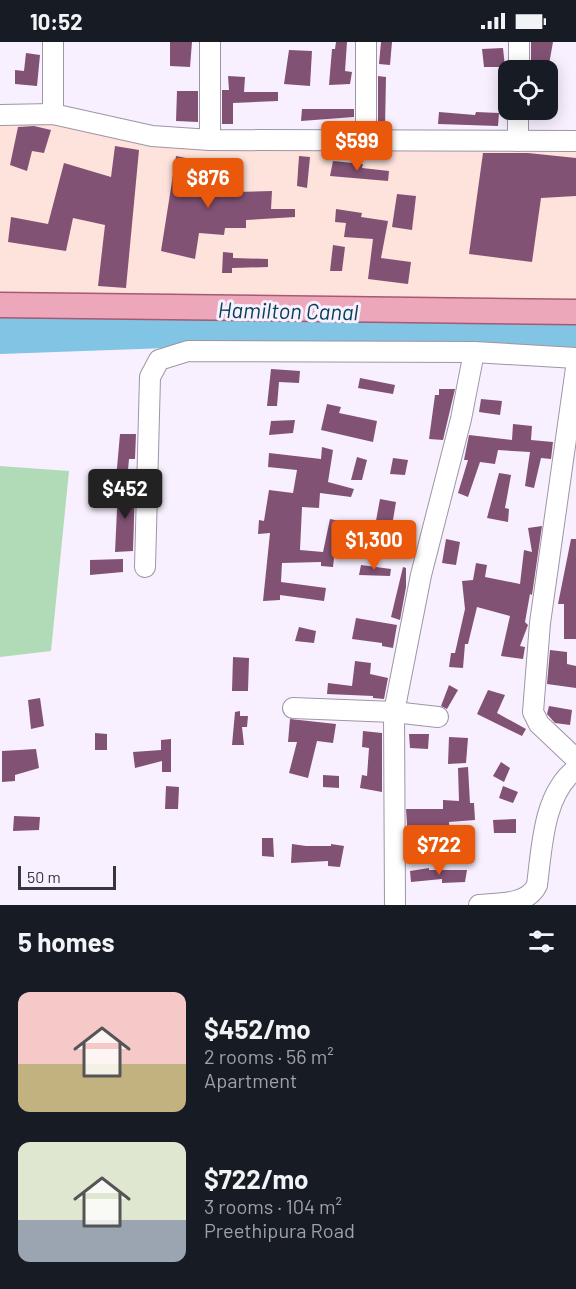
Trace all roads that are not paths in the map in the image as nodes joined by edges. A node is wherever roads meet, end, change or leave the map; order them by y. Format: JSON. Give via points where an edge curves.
{"nodes":[{"id":1,"x":53,"y":42,"type":"edge"},
{"id":2,"x":210,"y":42,"type":"edge"},
{"id":3,"x":366,"y":42,"type":"edge"},
{"id":4,"x":519,"y":42,"type":"edge"},
{"id":5,"x":519,"y":60,"type":"edge"},
{"id":6,"x":53,"y":114,"type":"junction"},
{"id":7,"x":0,"y":115,"type":"edge"},
{"id":8,"x":518,"y":120,"type":"edge"},
{"id":9,"x":366,"y":139,"type":"junction"},
{"id":10,"x":210,"y":140,"type":"junction"},
{"id":11,"x":518,"y":141,"type":"junction"},
{"id":12,"x":576,"y":141,"type":"edge"},
{"id":13,"x":0,"y":305,"type":"edge"},
{"id":14,"x":576,"y":312,"type":"edge"},
{"id":15,"x":474,"y":352,"type":"junction"},
{"id":16,"x":576,"y":358,"type":"edge"},
{"id":17,"x":576,"y":368,"type":"edge"},
{"id":18,"x":145,"y":567,"type":"dead end"},
{"id":19,"x":293,"y":708,"type":"dead end"},
{"id":20,"x":394,"y":712,"type":"junction"},
{"id":21,"x":438,"y":717,"type":"dead end"},
{"id":22,"x":576,"y":759,"type":"edge"},
{"id":23,"x":576,"y":769,"type":"edge"},
{"id":24,"x":395,"y":905,"type":"edge"},
{"id":25,"x":479,"y":905,"type":"edge"}],
"edges":[{"from":1,"to":6,"type":"street"},
{"from":2,"to":10,"type":"street"},
{"from":3,"to":9,"type":"street"},
{"from":4,"to":5,"type":"street"},
{"from":6,"to":7,"type":"street"},
{"from":6,"to":10,"type":"street","via":[[152,136]]},
{"from":8,"to":11,"type":"street"},
{"from":9,"to":10,"type":"street"},
{"from":9,"to":11,"type":"street"},
{"from":11,"to":12,"type":"street"},
{"from":13,"to":14,"type":"main road"},
{"from":15,"to":16,"type":"street"},
{"from":15,"to":18,"type":"street","via":[[188,351],[159,360],[150,377]]},
{"from":15,"to":20,"type":"street","via":[[421,575]]},
{"from":17,"to":22,"type":"street","via":[[540,623],[533,712],[539,724]]},
{"from":19,"to":20,"type":"street"},
{"from":20,"to":21,"type":"street"},
{"from":20,"to":24,"type":"street"},
{"from":23,"to":25,"type":"street","via":[[554,799],[534,892],[518,900]]}]}
